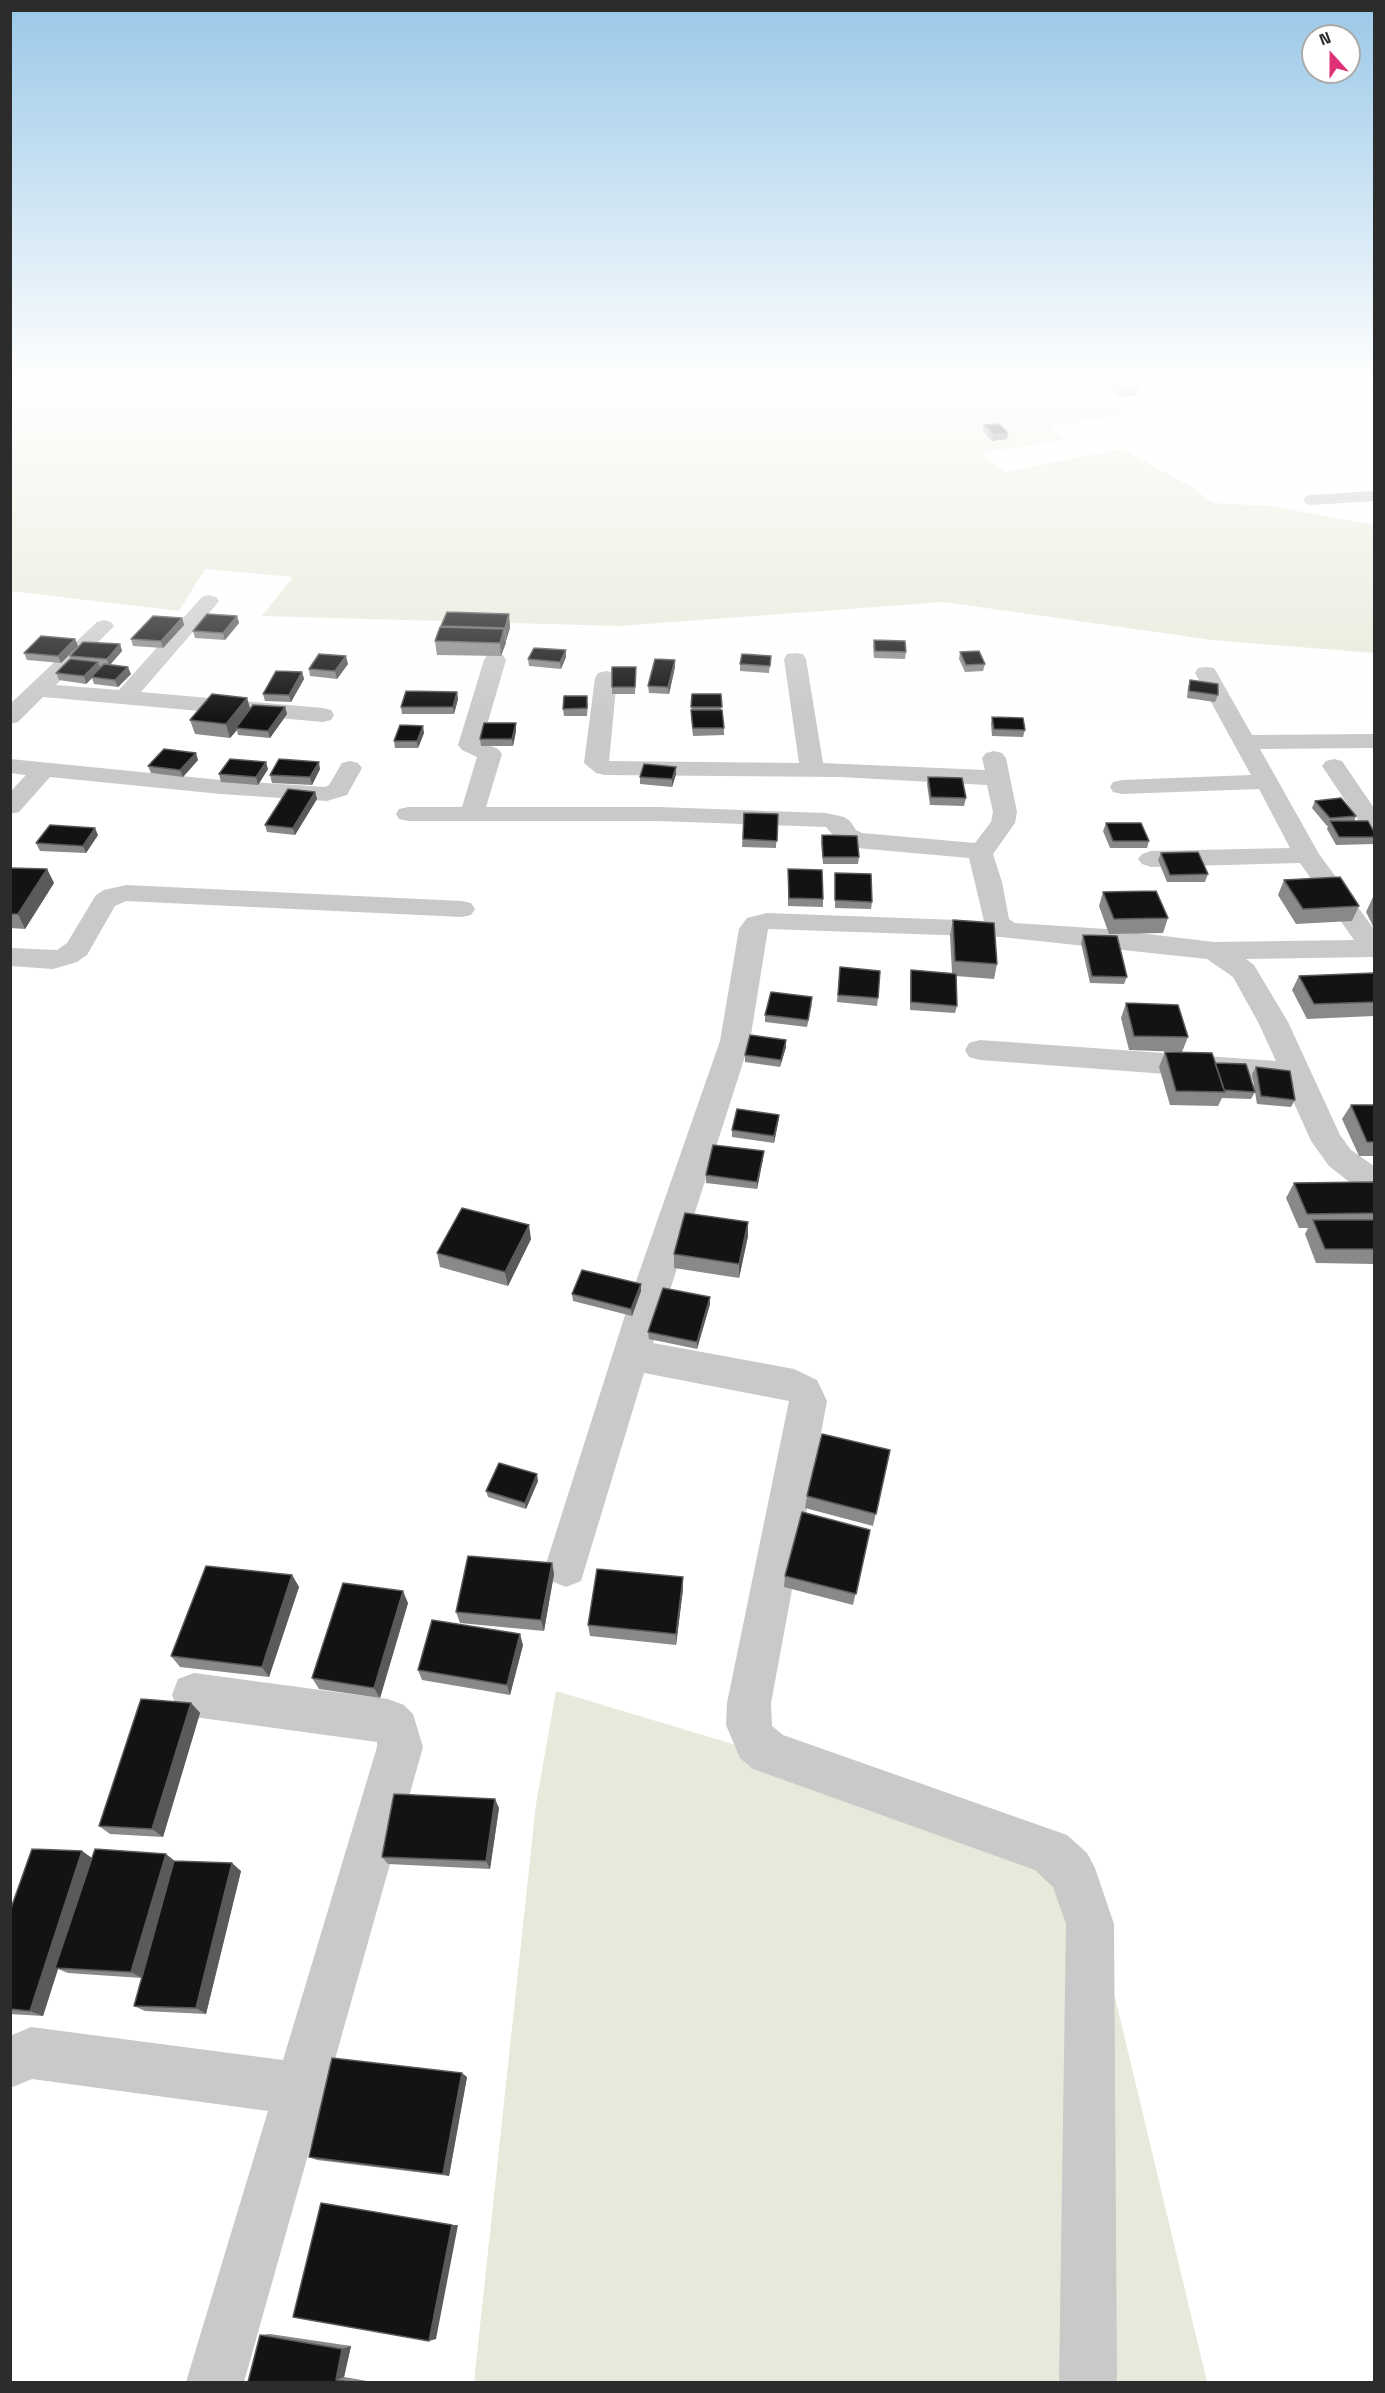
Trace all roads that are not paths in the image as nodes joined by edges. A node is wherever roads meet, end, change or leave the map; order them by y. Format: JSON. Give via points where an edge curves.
{"nodes":[{"id":1,"x":1364,"y":497,"type":"edge"},
{"id":2,"x":1312,"y":500,"type":"dead end"},
{"id":3,"x":209,"y":601,"type":"dead end"},
{"id":4,"x":104,"y":626,"type":"dead end"},
{"id":5,"x":795,"y":659,"type":"dead end"},
{"id":6,"x":495,"y":660,"type":"edge"},
{"id":7,"x":1206,"y":673,"type":"dead end"},
{"id":8,"x":606,"y":678,"type":"dead end"},
{"id":9,"x":39,"y":690,"type":"junction"},
{"id":10,"x":125,"y":697,"type":"junction"},
{"id":11,"x":323,"y":715,"type":"dead end"},
{"id":12,"x":10,"y":717,"type":"edge"},
{"id":13,"x":1374,"y":741,"type":"edge"},
{"id":14,"x":1245,"y":742,"type":"junction"},
{"id":15,"x":10,"y":766,"type":"edge"},
{"id":16,"x":1334,"y":766,"type":"dead end"},
{"id":17,"x":350,"y":768,"type":"dead end"},
{"id":18,"x":44,"y":769,"type":"junction"},
{"id":19,"x":812,"y":769,"type":"junction"},
{"id":20,"x":1267,"y":782,"type":"junction"},
{"id":21,"x":1122,"y":787,"type":"dead end"},
{"id":22,"x":10,"y":807,"type":"edge"},
{"id":23,"x":408,"y":814,"type":"dead end"},
{"id":24,"x":472,"y":814,"type":"junction"},
{"id":25,"x":1374,"y":825,"type":"edge"},
{"id":26,"x":980,"y":854,"type":"junction"},
{"id":27,"x":1307,"y":855,"type":"junction"},
{"id":28,"x":1151,"y":859,"type":"dead end"},
{"id":29,"x":462,"y":909,"type":"dead end"},
{"id":30,"x":1011,"y":931,"type":"junction"},
{"id":31,"x":1374,"y":948,"type":"edge"},
{"id":32,"x":1214,"y":951,"type":"junction"},
{"id":33,"x":10,"y":957,"type":"edge"},
{"id":34,"x":980,"y":1050,"type":"dead end"},
{"id":35,"x":1297,"y":1073,"type":"junction"},
{"id":36,"x":1374,"y":1183,"type":"edge"},
{"id":37,"x":631,"y":1355,"type":"junction"},
{"id":38,"x":566,"y":1567,"type":"dead end"},
{"id":39,"x":194,"y":1695,"type":"dead end"},
{"id":40,"x":10,"y":2062,"type":"edge"},
{"id":41,"x":302,"y":2089,"type":"junction"},
{"id":42,"x":215,"y":2382,"type":"edge"},
{"id":43,"x":1088,"y":2382,"type":"edge"}],
"edges":[{"from":1,"to":2,"type":"street"},
{"from":3,"to":10,"type":"street"},
{"from":4,"to":9,"type":"street"},
{"from":5,"to":19,"type":"street"},
{"from":6,"to":24,"type":"street","via":[[470,746],[490,754]]},
{"from":7,"to":14,"type":"street"},
{"from":8,"to":19,"type":"street","via":[[598,766]]},
{"from":9,"to":10,"type":"street"},
{"from":9,"to":12,"type":"street"},
{"from":10,"to":11,"type":"street"},
{"from":13,"to":14,"type":"street"},
{"from":14,"to":20,"type":"street"},
{"from":15,"to":18,"type":"street"},
{"from":16,"to":25,"type":"street"},
{"from":17,"to":18,"type":"street","via":[[338,790],[327,794]]},
{"from":18,"to":22,"type":"street"},
{"from":19,"to":26,"type":"street","via":[[996,768],[1005,812],[1003,823]]},
{"from":20,"to":21,"type":"street"},
{"from":20,"to":27,"type":"street"},
{"from":23,"to":24,"type":"street"},
{"from":24,"to":26,"type":"street","via":[[657,814],[826,820],[835,822],[846,835],[857,840],[958,846]]},
{"from":26,"to":30,"type":"street","via":[[996,919],[1001,927]]},
{"from":27,"to":28,"type":"street"},
{"from":27,"to":31,"type":"street"},
{"from":29,"to":33,"type":"street","via":[[126,893],[105,901],[77,949],[67,956],[53,960]]},
{"from":30,"to":32,"type":"street"},
{"from":30,"to":37,"type":"street","via":[[767,921],[753,929],[735,1041]]},
{"from":31,"to":32,"type":"street"},
{"from":32,"to":35,"type":"street","via":[[1249,978]]},
{"from":34,"to":35,"type":"street"},
{"from":35,"to":36,"type":"street","via":[[1333,1150]]},
{"from":37,"to":38,"type":"street"},
{"from":37,"to":43,"type":"street","via":[[794,1385],[804,1391],[808,1401],[749,1703],[748,1725],[756,1742],[770,1752],[1050,1852],[1070,1870],[1078,1885],[1090,1923]]},
{"from":39,"to":41,"type":"street","via":[[388,1721],[397,1730],[400,1747]]},
{"from":40,"to":41,"type":"street","via":[[31,2053]]},
{"from":41,"to":42,"type":"street"}]}
